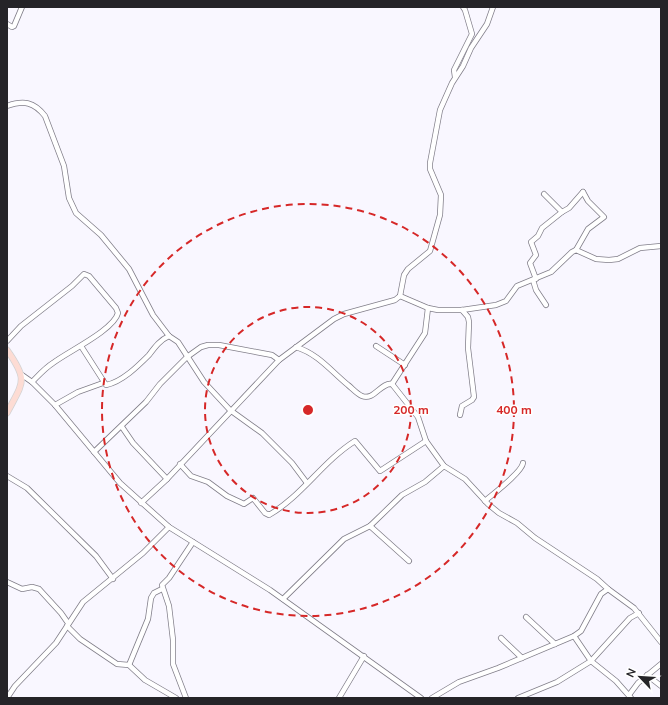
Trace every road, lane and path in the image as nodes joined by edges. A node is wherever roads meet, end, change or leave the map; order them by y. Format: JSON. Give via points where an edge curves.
{"nodes":[{"id":1,"x":22,"y":7,"type":"edge"},
{"id":2,"x":463,"y":7,"type":"edge"},
{"id":3,"x":493,"y":7,"type":"edge"},
{"id":4,"x":7,"y":24,"type":"edge"},
{"id":5,"x":455,"y":77,"type":"junction"},
{"id":6,"x":7,"y":106,"type":"edge"},
{"id":7,"x":544,"y":194,"type":"dead end"},
{"id":8,"x":562,"y":212,"type":"junction"},
{"id":9,"x":661,"y":246,"type":"edge"},
{"id":10,"x":576,"y":250,"type":"junction"},
{"id":11,"x":534,"y":280,"type":"junction"},
{"id":12,"x":400,"y":296,"type":"junction"},
{"id":13,"x":546,"y":305,"type":"dead end"},
{"id":14,"x":428,"y":308,"type":"junction"},
{"id":15,"x":462,"y":310,"type":"junction"},
{"id":16,"x":169,"y":336,"type":"junction"},
{"id":17,"x":7,"y":341,"type":"edge"},
{"id":18,"x":81,"y":346,"type":"junction"},
{"id":19,"x":376,"y":346,"type":"dead end"},
{"id":20,"x":296,"y":347,"type":"junction"},
{"id":21,"x":7,"y":350,"type":"edge"},
{"id":22,"x":187,"y":357,"type":"junction"},
{"id":23,"x":279,"y":360,"type":"junction"},
{"id":24,"x":405,"y":365,"type":"junction"},
{"id":25,"x":22,"y":375,"type":"junction"},
{"id":26,"x":32,"y":382,"type":"junction"},
{"id":27,"x":103,"y":383,"type":"junction"},
{"id":28,"x":392,"y":384,"type":"junction"},
{"id":29,"x":55,"y":405,"type":"junction"},
{"id":30,"x":230,"y":410,"type":"junction"},
{"id":31,"x":7,"y":413,"type":"edge"},
{"id":32,"x":460,"y":415,"type":"dead end"},
{"id":33,"x":122,"y":426,"type":"junction"},
{"id":34,"x":426,"y":441,"type":"junction"},
{"id":35,"x":94,"y":452,"type":"junction"},
{"id":36,"x":523,"y":462,"type":"dead end"},
{"id":37,"x":180,"y":464,"type":"junction"},
{"id":38,"x":444,"y":466,"type":"junction"},
{"id":39,"x":7,"y":476,"type":"edge"},
{"id":40,"x":167,"y":479,"type":"junction"},
{"id":41,"x":307,"y":483,"type":"junction"},
{"id":42,"x":485,"y":501,"type":"junction"},
{"id":43,"x":141,"y":503,"type":"junction"},
{"id":44,"x":370,"y":526,"type":"junction"},
{"id":45,"x":169,"y":527,"type":"junction"},
{"id":46,"x":193,"y":542,"type":"junction"},
{"id":47,"x":409,"y":561,"type":"dead end"},
{"id":48,"x":113,"y":579,"type":"junction"},
{"id":49,"x":7,"y":582,"type":"edge"},
{"id":50,"x":162,"y":589,"type":"junction"},
{"id":51,"x":608,"y":589,"type":"junction"},
{"id":52,"x":283,"y":599,"type":"junction"},
{"id":53,"x":638,"y":613,"type":"junction"},
{"id":54,"x":526,"y":617,"type":"dead end"},
{"id":55,"x":67,"y":625,"type":"junction"},
{"id":56,"x":574,"y":636,"type":"junction"},
{"id":57,"x":501,"y":638,"type":"dead end"},
{"id":58,"x":661,"y":642,"type":"edge"},
{"id":59,"x":554,"y":644,"type":"junction"},
{"id":60,"x":364,"y":656,"type":"junction"},
{"id":61,"x":522,"y":658,"type":"junction"},
{"id":62,"x":591,"y":661,"type":"junction"},
{"id":63,"x":661,"y":664,"type":"edge"},
{"id":64,"x":128,"y":665,"type":"junction"},
{"id":65,"x":646,"y":675,"type":"junction"},
{"id":66,"x":661,"y":686,"type":"edge"},
{"id":67,"x":630,"y":696,"type":"edge"},
{"id":68,"x":419,"y":697,"type":"edge"},
{"id":69,"x":7,"y":698,"type":"edge"},
{"id":70,"x":176,"y":698,"type":"edge"},
{"id":71,"x":186,"y":698,"type":"edge"},
{"id":72,"x":339,"y":698,"type":"edge"},
{"id":73,"x":432,"y":698,"type":"edge"},
{"id":74,"x":518,"y":698,"type":"edge"}],
"edges":[{"from":1,"to":4,"type":"street","via":[[14,26]]},
{"from":2,"to":5,"type":"street","via":[[472,34],[454,70]]},
{"from":3,"to":5,"type":"street","via":[[487,24]]},
{"from":5,"to":12,"type":"street","via":[[440,110],[431,155],[430,169],[441,195],[440,215],[434,241],[426,256],[404,275]]},
{"from":6,"to":16,"type":"street","via":[[29,103],[45,116],[64,166],[70,204],[76,213],[101,235],[129,269],[148,306]]},
{"from":7,"to":8,"type":"street"},
{"from":8,"to":10,"type":"street","via":[[584,192],[588,201],[604,217],[588,229]]},
{"from":8,"to":11,"type":"street","via":[[542,228],[531,242],[536,255],[530,263]]},
{"from":9,"to":10,"type":"street","via":[[640,248],[618,259],[609,260],[596,259]]},
{"from":10,"to":11,"type":"street","via":[[551,272]]},
{"from":11,"to":13,"type":"street","via":[[536,290]]},
{"from":11,"to":15,"type":"street","via":[[517,286],[506,300],[496,305]]},
{"from":12,"to":14,"type":"street"},
{"from":12,"to":20,"type":"street","via":[[391,302],[344,314]]},
{"from":14,"to":15,"type":"street"},
{"from":14,"to":24,"type":"street","via":[[425,333]]},
{"from":15,"to":32,"type":"street","via":[[469,322],[468,348],[474,397],[462,406]]},
{"from":16,"to":22,"type":"street","via":[[178,342]]},
{"from":16,"to":27,"type":"street","via":[[159,342],[128,373],[110,384]]},
{"from":17,"to":18,"type":"street","via":[[21,326],[84,274],[97,285],[118,313],[113,322]]},
{"from":18,"to":26,"type":"street","via":[[53,362]]},
{"from":18,"to":27,"type":"street"},
{"from":19,"to":24,"type":"street"},
{"from":20,"to":23,"type":"street"},
{"from":20,"to":28,"type":"street","via":[[320,358],[332,372],[362,396],[368,397],[386,384]]},
{"from":21,"to":25,"type":"main road"},
{"from":22,"to":23,"type":"street","via":[[201,347],[219,345],[272,355]]},
{"from":22,"to":30,"type":"street","via":[[204,382]]},
{"from":22,"to":33,"type":"street"},
{"from":23,"to":30,"type":"street"},
{"from":24,"to":28,"type":"street"},
{"from":25,"to":26,"type":"street"},
{"from":25,"to":31,"type":"main road","via":[[21,386]]},
{"from":26,"to":29,"type":"street"},
{"from":27,"to":29,"type":"street","via":[[78,392]]},
{"from":28,"to":34,"type":"street","via":[[418,417]]},
{"from":29,"to":35,"type":"street"},
{"from":30,"to":37,"type":"street"},
{"from":30,"to":41,"type":"street","via":[[262,433],[292,462]]},
{"from":33,"to":35,"type":"street"},
{"from":33,"to":40,"type":"street"},
{"from":34,"to":38,"type":"street"},
{"from":34,"to":41,"type":"street","via":[[380,471],[355,441]]},
{"from":35,"to":43,"type":"street"},
{"from":36,"to":42,"type":"street","via":[[523,466]]},
{"from":37,"to":40,"type":"street"},
{"from":37,"to":41,"type":"street","via":[[191,476],[208,482],[227,496],[244,504],[254,498],[269,515],[288,502]]},
{"from":38,"to":42,"type":"street","via":[[465,479]]},
{"from":38,"to":44,"type":"street","via":[[425,482],[402,495]]},
{"from":39,"to":48,"type":"street","via":[[27,488],[96,556]]},
{"from":40,"to":43,"type":"street"},
{"from":42,"to":51,"type":"street","via":[[605,584]]},
{"from":43,"to":45,"type":"street"},
{"from":44,"to":47,"type":"street"},
{"from":44,"to":52,"type":"street","via":[[344,539]]},
{"from":45,"to":46,"type":"street"},
{"from":45,"to":48,"type":"street"},
{"from":46,"to":50,"type":"street","via":[[162,585]]},
{"from":46,"to":52,"type":"street"},
{"from":48,"to":55,"type":"street","via":[[84,602]]},
{"from":49,"to":55,"type":"street","via":[[22,589],[39,589],[61,613]]},
{"from":50,"to":64,"type":"street","via":[[151,598],[148,619]]},
{"from":50,"to":71,"type":"street","via":[[170,612],[173,664]]},
{"from":51,"to":53,"type":"street","via":[[628,602]]},
{"from":51,"to":56,"type":"street","via":[[601,594],[581,631]]},
{"from":52,"to":60,"type":"street"},
{"from":53,"to":58,"type":"street"},
{"from":53,"to":62,"type":"street"},
{"from":54,"to":59,"type":"street"},
{"from":55,"to":64,"type":"street","via":[[80,639],[117,664]]},
{"from":55,"to":69,"type":"street","via":[[56,643],[15,686]]},
{"from":56,"to":59,"type":"street"},
{"from":56,"to":62,"type":"street"},
{"from":57,"to":61,"type":"street"},
{"from":59,"to":61,"type":"street"},
{"from":60,"to":68,"type":"street"},
{"from":60,"to":72,"type":"street"},
{"from":61,"to":73,"type":"street","via":[[459,682]]},
{"from":62,"to":67,"type":"street"},
{"from":62,"to":74,"type":"street","via":[[557,682]]},
{"from":63,"to":65,"type":"street"},
{"from":64,"to":70,"type":"street","via":[[145,680]]},
{"from":65,"to":66,"type":"street"},
{"from":65,"to":67,"type":"street"}]}
